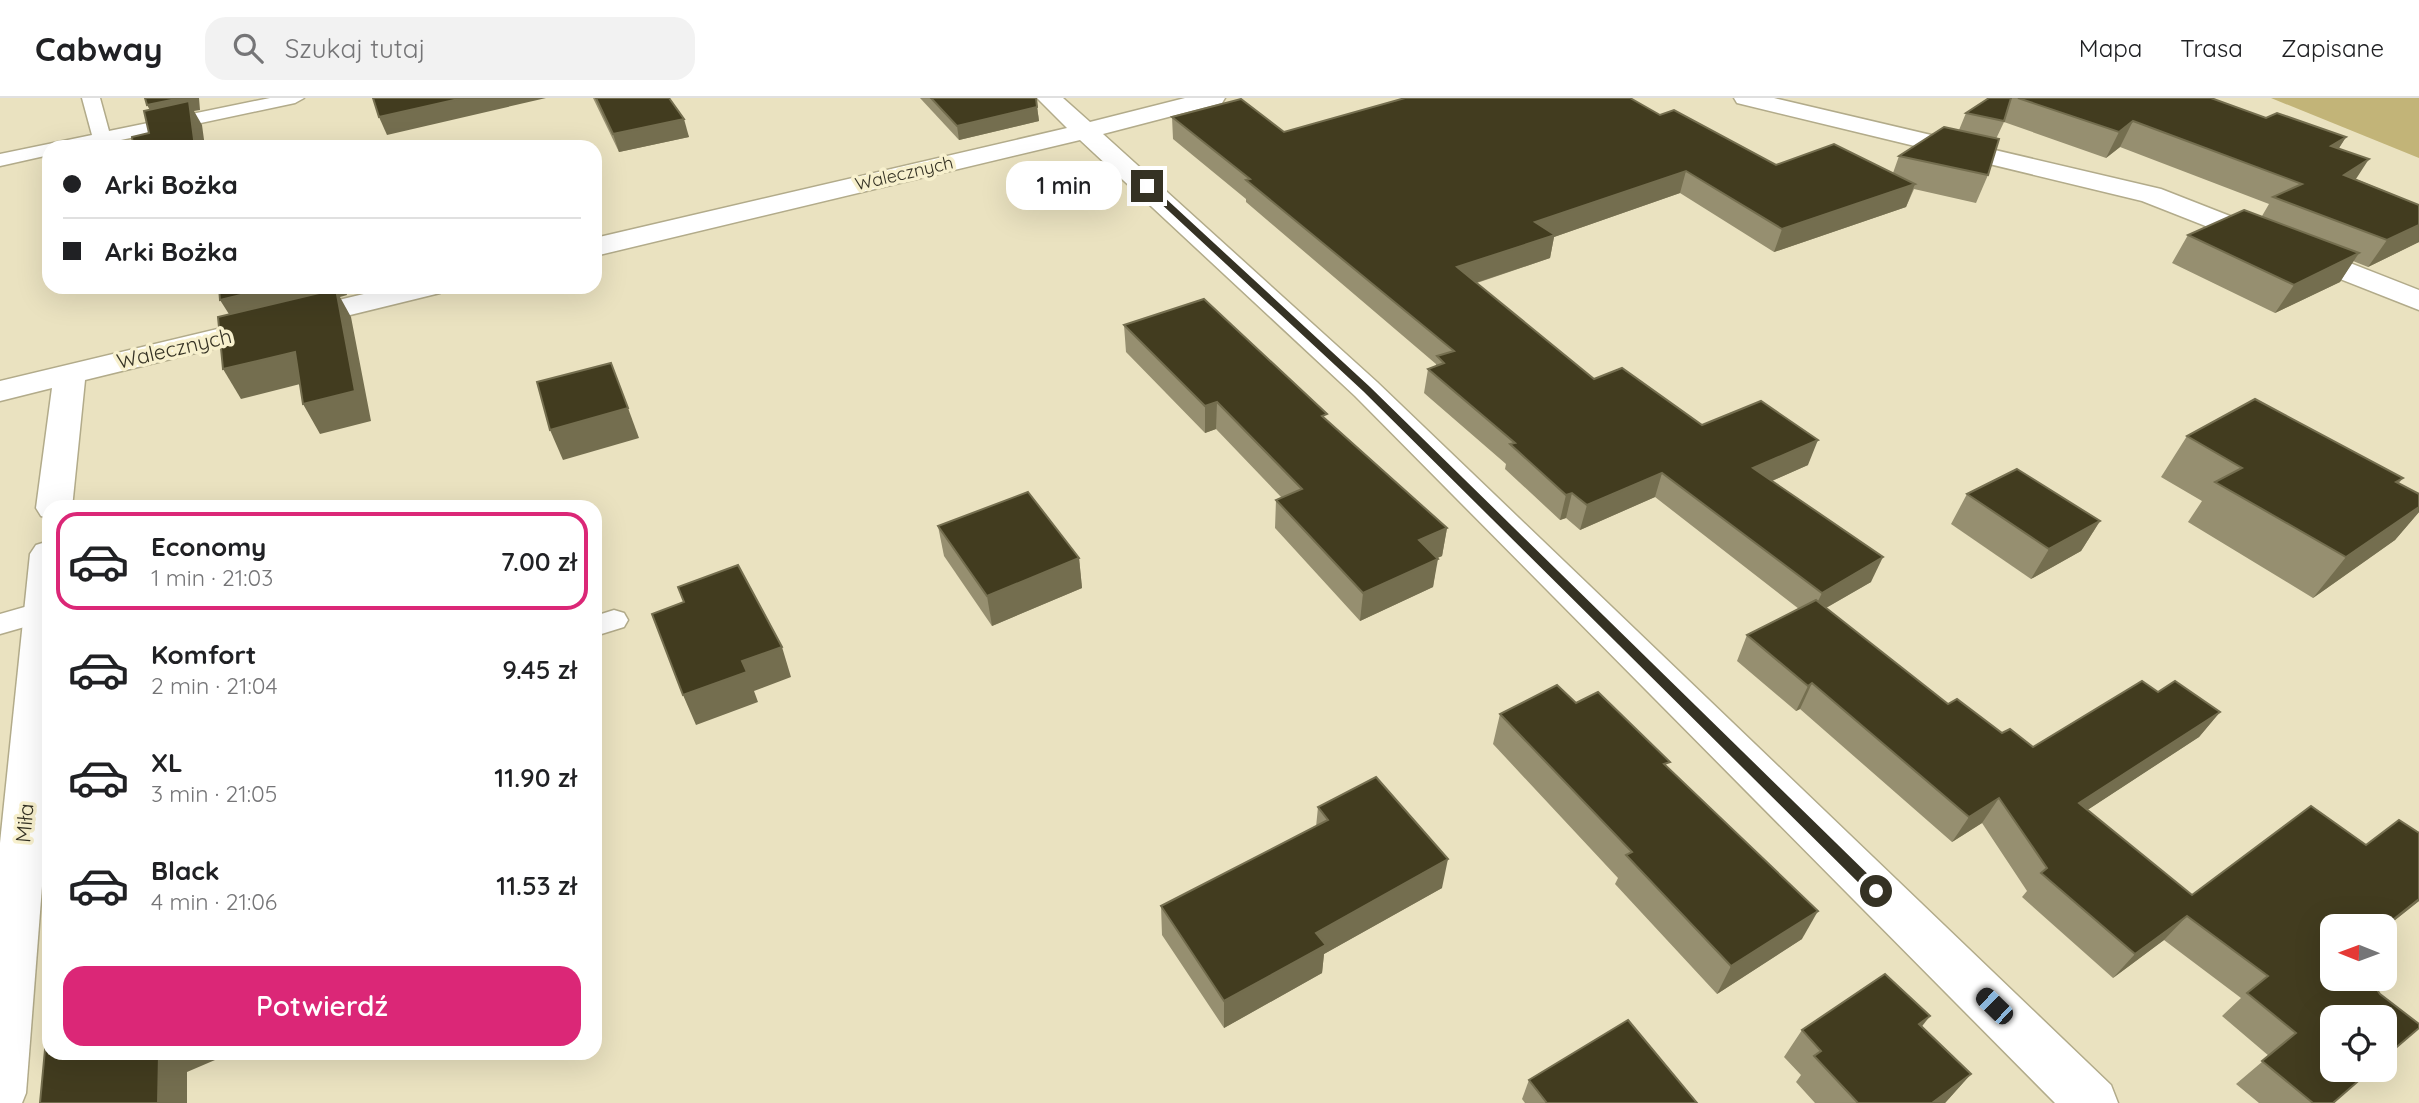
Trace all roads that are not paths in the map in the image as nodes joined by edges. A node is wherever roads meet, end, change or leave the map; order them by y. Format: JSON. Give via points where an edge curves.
{"nodes":[{"id":1,"x":91,"y":98,"type":"edge"},
{"id":2,"x":295,"y":98,"type":"edge"},
{"id":3,"x":1049,"y":98,"type":"edge"},
{"id":4,"x":1213,"y":98,"type":"edge"},
{"id":5,"x":1746,"y":98,"type":"edge"},
{"id":6,"x":1087,"y":131,"type":"junction"},
{"id":7,"x":102,"y":138,"type":"junction"},
{"id":8,"x":93,"y":140,"type":"edge"},
{"id":9,"x":42,"y":151,"type":"edge"},
{"id":10,"x":0,"y":160,"type":"edge"},
{"id":11,"x":602,"y":245,"type":"edge"},
{"id":12,"x":401,"y":294,"type":"edge"},
{"id":13,"x":2419,"y":301,"type":"edge"},
{"id":14,"x":70,"y":373,"type":"junction"},
{"id":15,"x":0,"y":391,"type":"edge"},
{"id":16,"x":55,"y":500,"type":"edge"},
{"id":17,"x":42,"y":612,"type":"joint"},
{"id":18,"x":0,"y":624,"type":"edge"},
{"id":19,"x":36,"y":824,"type":"edge"},
{"id":20,"x":0,"y":1093,"type":"edge"},
{"id":21,"x":2092,"y":1103,"type":"edge"}],
"edges":[{"from":1,"to":7,"type":"lane"},
{"from":2,"to":7,"type":"lane"},
{"from":3,"to":6,"type":"street"},
{"from":4,"to":6,"type":"street","name":"Walecznych"},
{"from":5,"to":13,"type":"street","via":[[2151,195]]},
{"from":6,"to":11,"type":"street","name":"Walecznych"},
{"from":6,"to":21,"type":"street","via":[[1366,389]]},
{"from":7,"to":8,"type":"lane"},
{"from":9,"to":10,"type":"lane"},
{"from":12,"to":14,"type":"street","name":"Walecznych"},
{"from":14,"to":15,"type":"street","name":"Walecznych"},
{"from":14,"to":16,"type":"street"},
{"from":17,"to":18,"type":"lane"},
{"from":17,"to":19,"type":"street","name":"Miła"},
{"from":19,"to":20,"type":"street","name":"Miła"}]}
